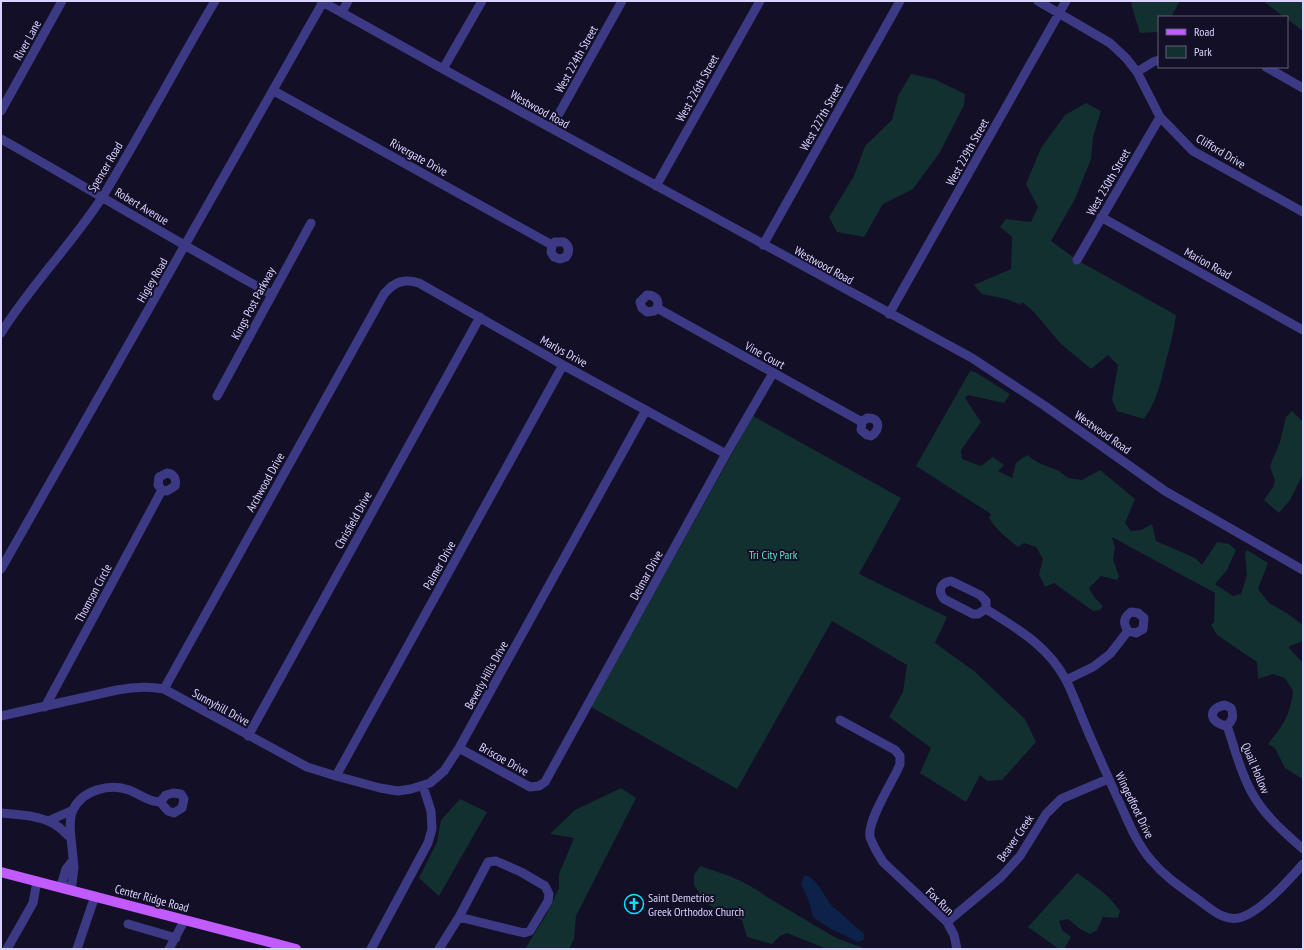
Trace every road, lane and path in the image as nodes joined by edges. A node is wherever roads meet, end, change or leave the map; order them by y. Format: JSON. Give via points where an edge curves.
{"nodes":[{"id":1,"x":62,"y":1,"type":"edge"},
{"id":2,"x":348,"y":1,"type":"edge"},
{"id":3,"x":482,"y":1,"type":"edge"},
{"id":4,"x":622,"y":1,"type":"edge"},
{"id":5,"x":760,"y":1,"type":"edge"},
{"id":6,"x":900,"y":1,"type":"edge"},
{"id":7,"x":1038,"y":1,"type":"edge"},
{"id":8,"x":1066,"y":1,"type":"edge"},
{"id":9,"x":215,"y":2,"type":"edge"},
{"id":10,"x":322,"y":2,"type":"edge"},
{"id":11,"x":342,"y":12,"type":"junction"},
{"id":12,"x":1059,"y":13,"type":"junction"},
{"id":13,"x":1158,"y":60,"type":"edge"},
{"id":14,"x":1268,"y":68,"type":"edge"},
{"id":15,"x":443,"y":69,"type":"junction"},
{"id":16,"x":1137,"y":72,"type":"junction"},
{"id":17,"x":1303,"y":88,"type":"edge"},
{"id":18,"x":274,"y":91,"type":"junction"},
{"id":19,"x":1,"y":111,"type":"edge"},
{"id":20,"x":1160,"y":117,"type":"junction"},
{"id":21,"x":551,"y":128,"type":"junction"},
{"id":22,"x":1,"y":139,"type":"edge"},
{"id":23,"x":656,"y":186,"type":"junction"},
{"id":24,"x":102,"y":196,"type":"junction"},
{"id":25,"x":1303,"y":212,"type":"edge"},
{"id":26,"x":1101,"y":217,"type":"junction"},
{"id":27,"x":311,"y":223,"type":"dead end"},
{"id":28,"x":552,"y":245,"type":"dead end"},
{"id":29,"x":763,"y":245,"type":"junction"},
{"id":30,"x":186,"y":246,"type":"junction"},
{"id":31,"x":1077,"y":260,"type":"dead end"},
{"id":32,"x":388,"y":289,"type":"joint"},
{"id":33,"x":272,"y":294,"type":"junction"},
{"id":34,"x":657,"y":308,"type":"dead end"},
{"id":35,"x":889,"y":314,"type":"junction"},
{"id":36,"x":480,"y":317,"type":"junction"},
{"id":37,"x":1303,"y":330,"type":"edge"},
{"id":38,"x":1,"y":333,"type":"edge"},
{"id":39,"x":563,"y":364,"type":"junction"},
{"id":40,"x":773,"y":373,"type":"junction"},
{"id":41,"x":217,"y":396,"type":"dead end"},
{"id":42,"x":646,"y":410,"type":"junction"},
{"id":43,"x":862,"y":422,"type":"dead end"},
{"id":44,"x":726,"y":454,"type":"junction"},
{"id":45,"x":162,"y":490,"type":"dead end"},
{"id":46,"x":1,"y":569,"type":"edge"},
{"id":47,"x":1303,"y":570,"type":"edge"},
{"id":48,"x":986,"y":609,"type":"junction"},
{"id":49,"x":1128,"y":631,"type":"dead end"},
{"id":50,"x":1066,"y":680,"type":"junction"},
{"id":51,"x":164,"y":689,"type":"junction"},
{"id":52,"x":45,"y":707,"type":"junction"},
{"id":53,"x":1,"y":716,"type":"edge"},
{"id":54,"x":840,"y":720,"type":"dead end"},
{"id":55,"x":1227,"y":726,"type":"dead end"},
{"id":56,"x":248,"y":736,"type":"junction"},
{"id":57,"x":459,"y":748,"type":"junction"},
{"id":58,"x":336,"y":776,"type":"junction"},
{"id":59,"x":1108,"y":779,"type":"junction"},
{"id":60,"x":423,"y":786,"type":"junction"},
{"id":61,"x":539,"y":786,"type":"joint"},
{"id":62,"x":160,"y":802,"type":"dead end"},
{"id":63,"x":73,"y":810,"type":"junction"},
{"id":64,"x":1,"y":813,"type":"edge"},
{"id":65,"x":48,"y":821,"type":"junction"},
{"id":66,"x":71,"y":838,"type":"junction"},
{"id":67,"x":1303,"y":849,"type":"edge"},
{"id":68,"x":1303,"y":864,"type":"edge"},
{"id":69,"x":2,"y":874,"type":"edge"},
{"id":70,"x":37,"y":881,"type":"junction"},
{"id":71,"x":66,"y":889,"type":"junction"},
{"id":72,"x":95,"y":896,"type":"junction"},
{"id":73,"x":459,"y":917,"type":"junction"},
{"id":74,"x":184,"y":921,"type":"junction"},
{"id":75,"x":947,"y":922,"type":"junction"},
{"id":76,"x":128,"y":924,"type":"dead end"},
{"id":77,"x":176,"y":938,"type":"junction"},
{"id":78,"x":7,"y":949,"type":"edge"},
{"id":79,"x":77,"y":949,"type":"edge"},
{"id":80,"x":169,"y":949,"type":"edge"},
{"id":81,"x":296,"y":949,"type":"edge"},
{"id":82,"x":371,"y":949,"type":"edge"},
{"id":83,"x":439,"y":949,"type":"edge"},
{"id":84,"x":957,"y":949,"type":"edge"}],
"edges":[{"from":1,"to":19,"type":"street","name":"River Lane"},
{"from":2,"to":11,"type":"street"},
{"from":3,"to":15,"type":"street"},
{"from":4,"to":21,"type":"street","name":"West 224th Street"},
{"from":5,"to":23,"type":"street","name":"West 226th Street"},
{"from":6,"to":29,"type":"street","name":"West 227th Street"},
{"from":7,"to":12,"type":"street","name":"Clifford Drive"},
{"from":8,"to":12,"type":"street","name":"West 229th Street"},
{"from":9,"to":24,"type":"street","name":"Spencer Road"},
{"from":10,"to":11,"type":"street","name":"Westwood Road"},
{"from":10,"to":18,"type":"street","name":"Higley Road"},
{"from":11,"to":15,"type":"street","name":"Westwood Road"},
{"from":12,"to":16,"type":"street","name":"Clifford Drive","via":[[1110,43]]},
{"from":12,"to":35,"type":"street","name":"West 229th Street"},
{"from":13,"to":16,"type":"street"},
{"from":14,"to":17,"type":"street"},
{"from":15,"to":21,"type":"street","name":"Westwood Road"},
{"from":16,"to":20,"type":"street","name":"Clifford Drive"},
{"from":18,"to":28,"type":"street","name":"Rivergate Drive"},
{"from":18,"to":30,"type":"street","name":"Higley Road"},
{"from":20,"to":25,"type":"street","name":"Clifford Drive","via":[[1194,151]]},
{"from":20,"to":26,"type":"street","name":"West 230th Street"},
{"from":21,"to":23,"type":"street","name":"Westwood Road"},
{"from":22,"to":24,"type":"street","name":"Robert Avenue"},
{"from":23,"to":29,"type":"street","name":"Westwood Road"},
{"from":24,"to":30,"type":"street","name":"Robert Avenue"},
{"from":24,"to":38,"type":"street","name":"Spencer Road","via":[[72,241],[13,314]]},
{"from":26,"to":31,"type":"street","name":"West 230th Street"},
{"from":26,"to":37,"type":"street","name":"Marion Road"},
{"from":27,"to":33,"type":"street","name":"Kings Post Parkway"},
{"from":29,"to":35,"type":"street","name":"Westwood Road"},
{"from":30,"to":33,"type":"street","name":"Robert Avenue"},
{"from":30,"to":46,"type":"street","name":"Higley Road"},
{"from":32,"to":36,"type":"street","name":"Marlys Drive","via":[[400,282],[413,281]]},
{"from":32,"to":51,"type":"street","name":"Archwood Drive"},
{"from":33,"to":41,"type":"street","name":"Kings Post Parkway"},
{"from":34,"to":40,"type":"street","name":"Vine Court"},
{"from":35,"to":47,"type":"street","name":"Westwood Road","via":[[977,361],[1165,491]]},
{"from":36,"to":39,"type":"street","name":"Marlys Drive"},
{"from":36,"to":56,"type":"street","name":"Chrisfield Drive"},
{"from":39,"to":42,"type":"street","name":"Marlys Drive"},
{"from":39,"to":58,"type":"street","name":"Palmer Drive"},
{"from":40,"to":43,"type":"street","name":"Vine Court"},
{"from":40,"to":44,"type":"street","name":"Delmar Drive"},
{"from":42,"to":44,"type":"street","name":"Marlys Drive"},
{"from":42,"to":57,"type":"street","name":"Beverly Hills Drive"},
{"from":44,"to":61,"type":"street","name":"Delmar Drive","via":[[548,778]]},
{"from":45,"to":52,"type":"street","name":"Thomson Circle"},
{"from":48,"to":48,"type":"street","name":"Wingedfoot Drive","via":[[986,601],[963,586],[951,581],[945,582],[942,586],[940,591],[944,599],[961,608],[973,614]]},
{"from":48,"to":50,"type":"street","name":"Wingedfoot Drive","via":[[1036,641],[1052,658]]},
{"from":49,"to":50,"type":"street","via":[[1110,654],[1094,667]]},
{"from":50,"to":59,"type":"street","name":"Wingedfoot Drive"},
{"from":51,"to":52,"type":"street","name":"Sunnyhill Drive","via":[[137,687]]},
{"from":51,"to":56,"type":"street","name":"Sunnyhill Drive"},
{"from":52,"to":53,"type":"street","name":"Sunnyhill Drive"},
{"from":54,"to":75,"type":"street","name":"Fox Run","via":[[895,750],[900,756],[897,771],[872,820],[870,836],[883,862]]},
{"from":55,"to":67,"type":"street","name":"Quail Hollow","via":[[1251,792],[1274,822]]},
{"from":56,"to":58,"type":"street","name":"Sunnyhill Drive","via":[[306,767]]},
{"from":57,"to":60,"type":"street","name":"Beverly Hills Drive","via":[[444,771]]},
{"from":57,"to":61,"type":"street","name":"Briscoe Drive","via":[[530,787]]},
{"from":58,"to":60,"type":"street","name":"Sunnyhill Drive","via":[[398,791]]},
{"from":59,"to":68,"type":"street","name":"Wingedfoot Drive","via":[[1136,838],[1151,860],[1167,877],[1224,917],[1243,917],[1254,911]]},
{"from":59,"to":75,"type":"street","name":"Beaver Creek","via":[[1061,799],[1046,814],[1020,856],[1001,877]]},
{"from":60,"to":82,"type":"street","via":[[432,829],[428,843]]},
{"from":62,"to":63,"type":"street","via":[[151,801],[129,790],[109,787],[89,793]]},
{"from":63,"to":65,"type":"street"},
{"from":63,"to":66,"type":"street"},
{"from":64,"to":65,"type":"street"},
{"from":65,"to":66,"type":"street"},
{"from":66,"to":71,"type":"street","via":[[74,867],[72,884]]},
{"from":69,"to":70,"type":"main road","name":"Center Ridge Road"},
{"from":70,"to":71,"type":"main road","name":"Center Ridge Road"},
{"from":70,"to":78,"type":"street","via":[[33,903]]},
{"from":71,"to":72,"type":"main road","name":"Center Ridge Road"},
{"from":72,"to":74,"type":"main road","name":"Center Ridge Road"},
{"from":72,"to":79,"type":"street"},
{"from":73,"to":73,"type":"street","via":[[488,862],[496,861],[521,872],[545,886],[549,894],[548,901],[530,931],[524,933]]},
{"from":73,"to":83,"type":"street"},
{"from":74,"to":77,"type":"street"},
{"from":74,"to":81,"type":"main road","name":"Center Ridge Road"},
{"from":75,"to":84,"type":"street","name":"Fox Run","via":[[954,935]]},
{"from":76,"to":77,"type":"street"},
{"from":77,"to":80,"type":"street"}]}
